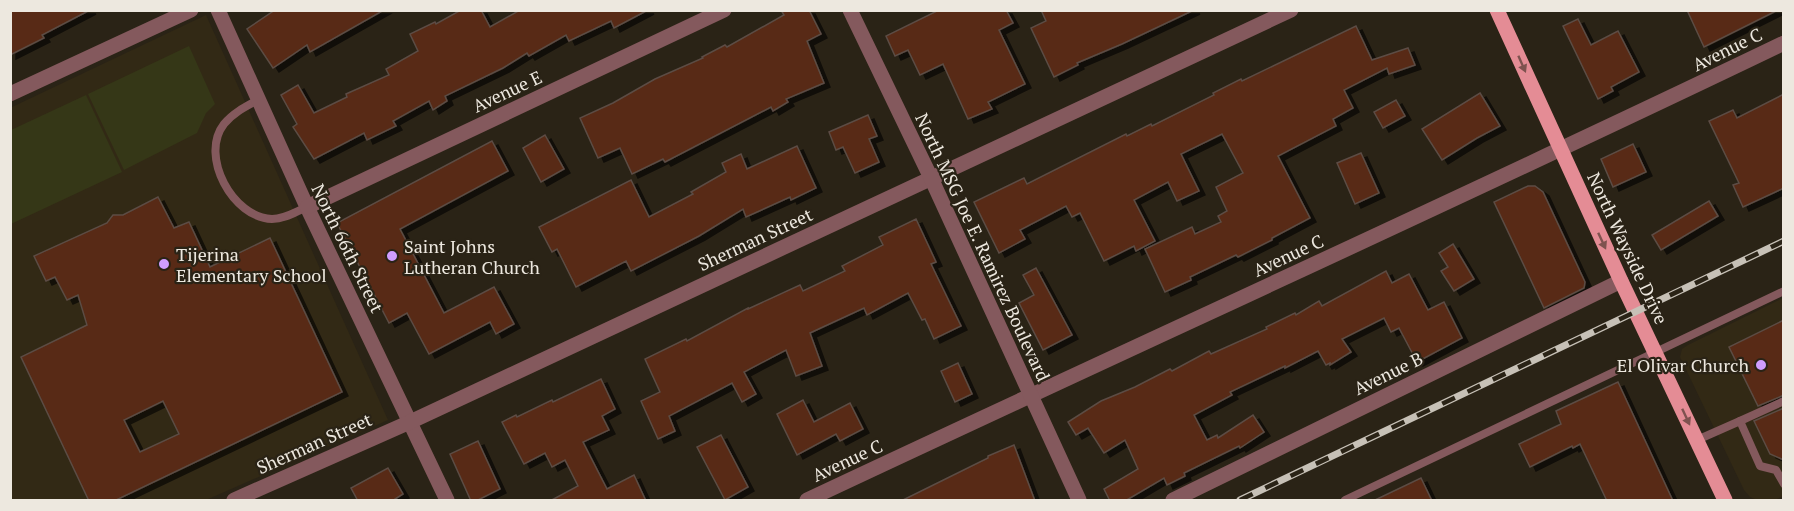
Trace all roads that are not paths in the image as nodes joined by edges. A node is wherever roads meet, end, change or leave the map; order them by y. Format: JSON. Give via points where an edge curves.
{"nodes":[{"id":1,"x":191,"y":10,"type":"edge"},
{"id":2,"x":218,"y":10,"type":"edge"},
{"id":3,"x":723,"y":10,"type":"edge"},
{"id":4,"x":850,"y":10,"type":"edge"},
{"id":5,"x":1291,"y":10,"type":"edge"},
{"id":6,"x":1497,"y":10,"type":"edge"},
{"id":7,"x":1784,"y":43,"type":"edge"},
{"id":8,"x":10,"y":94,"type":"edge"},
{"id":9,"x":258,"y":100,"type":"junction"},
{"id":10,"x":1561,"y":150,"type":"junction"},
{"id":11,"x":931,"y":178,"type":"junction"},
{"id":12,"x":307,"y":207,"type":"junction"},
{"id":13,"x":1621,"y":281,"type":"junction"},
{"id":14,"x":1784,"y":291,"type":"edge"},
{"id":15,"x":1655,"y":352,"type":"junction"},
{"id":16,"x":1030,"y":395,"type":"junction"},
{"id":17,"x":1784,"y":401,"type":"edge"},
{"id":18,"x":1740,"y":421,"type":"junction"},
{"id":19,"x":410,"y":422,"type":"junction"},
{"id":20,"x":1697,"y":440,"type":"junction"},
{"id":21,"x":1780,"y":468,"type":"edge"},
{"id":22,"x":1784,"y":484,"type":"edge"},
{"id":23,"x":234,"y":501,"type":"edge"},
{"id":24,"x":447,"y":501,"type":"edge"},
{"id":25,"x":807,"y":501,"type":"edge"},
{"id":26,"x":1079,"y":501,"type":"edge"},
{"id":27,"x":1173,"y":501,"type":"edge"},
{"id":28,"x":1346,"y":501,"type":"edge"},
{"id":29,"x":1725,"y":501,"type":"edge"}],
"edges":[{"from":1,"to":8,"type":"street"},
{"from":2,"to":9,"type":"street","name":"North 66th Street"},
{"from":3,"to":12,"type":"street","name":"Avenue E"},
{"from":4,"to":11,"type":"street","name":"North MSG Joe E. Ramirez Boulevard"},
{"from":5,"to":11,"type":"street","name":"Sherman Street"},
{"from":6,"to":10,"type":"main road","name":"North Wayside Drive","one_way":true},
{"from":7,"to":10,"type":"street","name":"Avenue C"},
{"from":9,"to":12,"type":"street","name":"North 66th Street"},
{"from":9,"to":12,"type":"lane","via":[[223,125],[216,140],[215,158],[221,179],[237,202],[256,215],[285,217]]},
{"from":10,"to":13,"type":"main road","name":"North Wayside Drive","one_way":true},
{"from":10,"to":16,"type":"street","name":"Avenue C"},
{"from":11,"to":16,"type":"street","name":"North MSG Joe E. Ramirez Boulevard"},
{"from":11,"to":19,"type":"street","name":"Sherman Street"},
{"from":12,"to":19,"type":"street","name":"North 66th Street"},
{"from":13,"to":15,"type":"main road","name":"North Wayside Drive"},
{"from":13,"to":27,"type":"street","name":"Avenue B"},
{"from":14,"to":15,"type":"lane"},
{"from":15,"to":20,"type":"main road","name":"North Wayside Drive","one_way":true},
{"from":15,"to":28,"type":"lane"},
{"from":16,"to":25,"type":"street","name":"Avenue C"},
{"from":16,"to":26,"type":"street","name":"North MSG Joe E. Ramirez Boulevard"},
{"from":17,"to":18,"type":"lane"},
{"from":18,"to":20,"type":"lane"},
{"from":18,"to":21,"type":"lane","via":[[1760,466]]},
{"from":19,"to":23,"type":"street","name":"Sherman Street"},
{"from":19,"to":24,"type":"street","name":"North 66th Street"},
{"from":20,"to":29,"type":"main road","name":"North Wayside Drive"},
{"from":21,"to":22,"type":"lane"}]}
